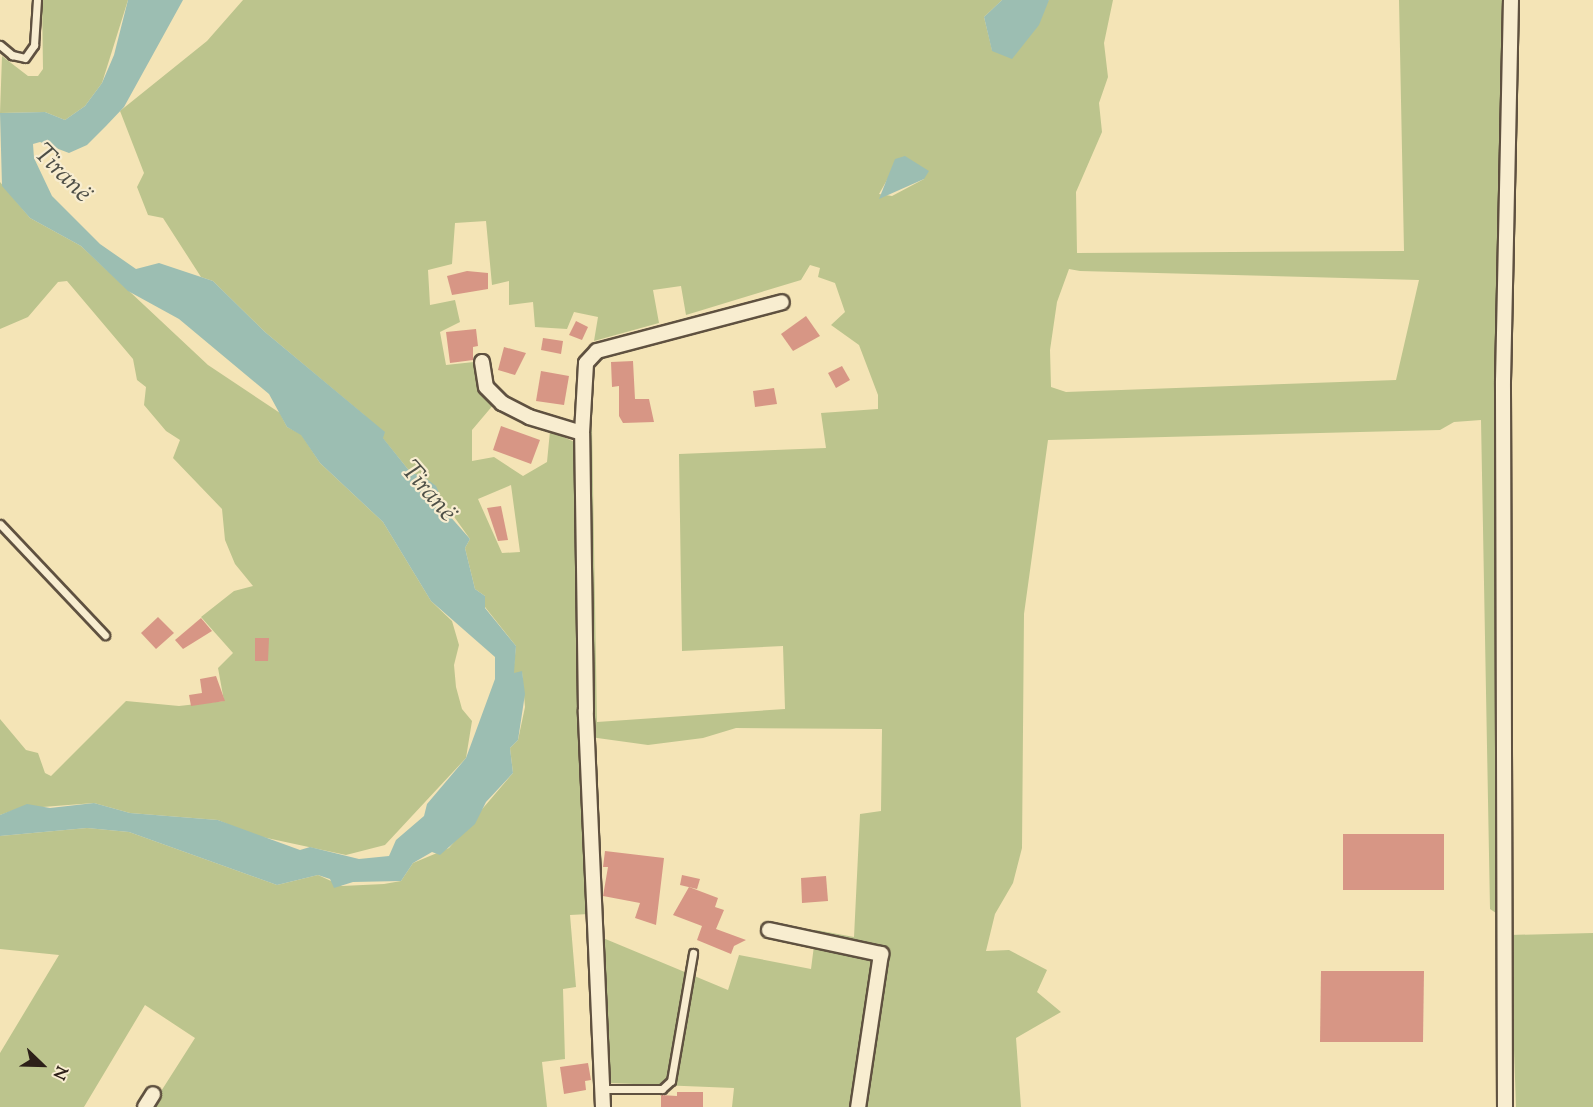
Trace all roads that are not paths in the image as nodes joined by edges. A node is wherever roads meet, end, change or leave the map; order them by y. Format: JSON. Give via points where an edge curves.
{"nodes":[{"id":1,"x":37,"y":0,"type":"edge"},
{"id":2,"x":1511,"y":0,"type":"edge"},
{"id":3,"x":0,"y":45,"type":"edge"},
{"id":4,"x":782,"y":302,"type":"dead end"},
{"id":5,"x":482,"y":362,"type":"dead end"},
{"id":6,"x":582,"y":433,"type":"junction"},
{"id":7,"x":0,"y":524,"type":"edge"},
{"id":8,"x":105,"y":635,"type":"dead end"},
{"id":9,"x":770,"y":930,"type":"dead end"},
{"id":10,"x":693,"y":953,"type":"dead end"},
{"id":11,"x":602,"y":1089,"type":"junction"},
{"id":12,"x":153,"y":1094,"type":"dead end"},
{"id":13,"x":145,"y":1107,"type":"edge"},
{"id":14,"x":603,"y":1107,"type":"edge"},
{"id":15,"x":858,"y":1107,"type":"edge"},
{"id":16,"x":1505,"y":1107,"type":"edge"}],
"edges":[{"from":1,"to":3,"type":"lane","via":[[34,45],[25,57],[12,55]]},
{"from":2,"to":16,"type":"street","via":[[1503,381]]},
{"from":4,"to":6,"type":"street","via":[[592,353],[586,363]]},
{"from":5,"to":6,"type":"street","via":[[486,387],[502,403],[529,417]]},
{"from":6,"to":11,"type":"street","via":[[586,710]]},
{"from":7,"to":8,"type":"lane"},
{"from":9,"to":15,"type":"street","via":[[881,954],[884,965]]},
{"from":10,"to":11,"type":"lane","via":[[671,1081],[662,1089]]},
{"from":11,"to":14,"type":"street"},
{"from":12,"to":13,"type":"street"}]}
